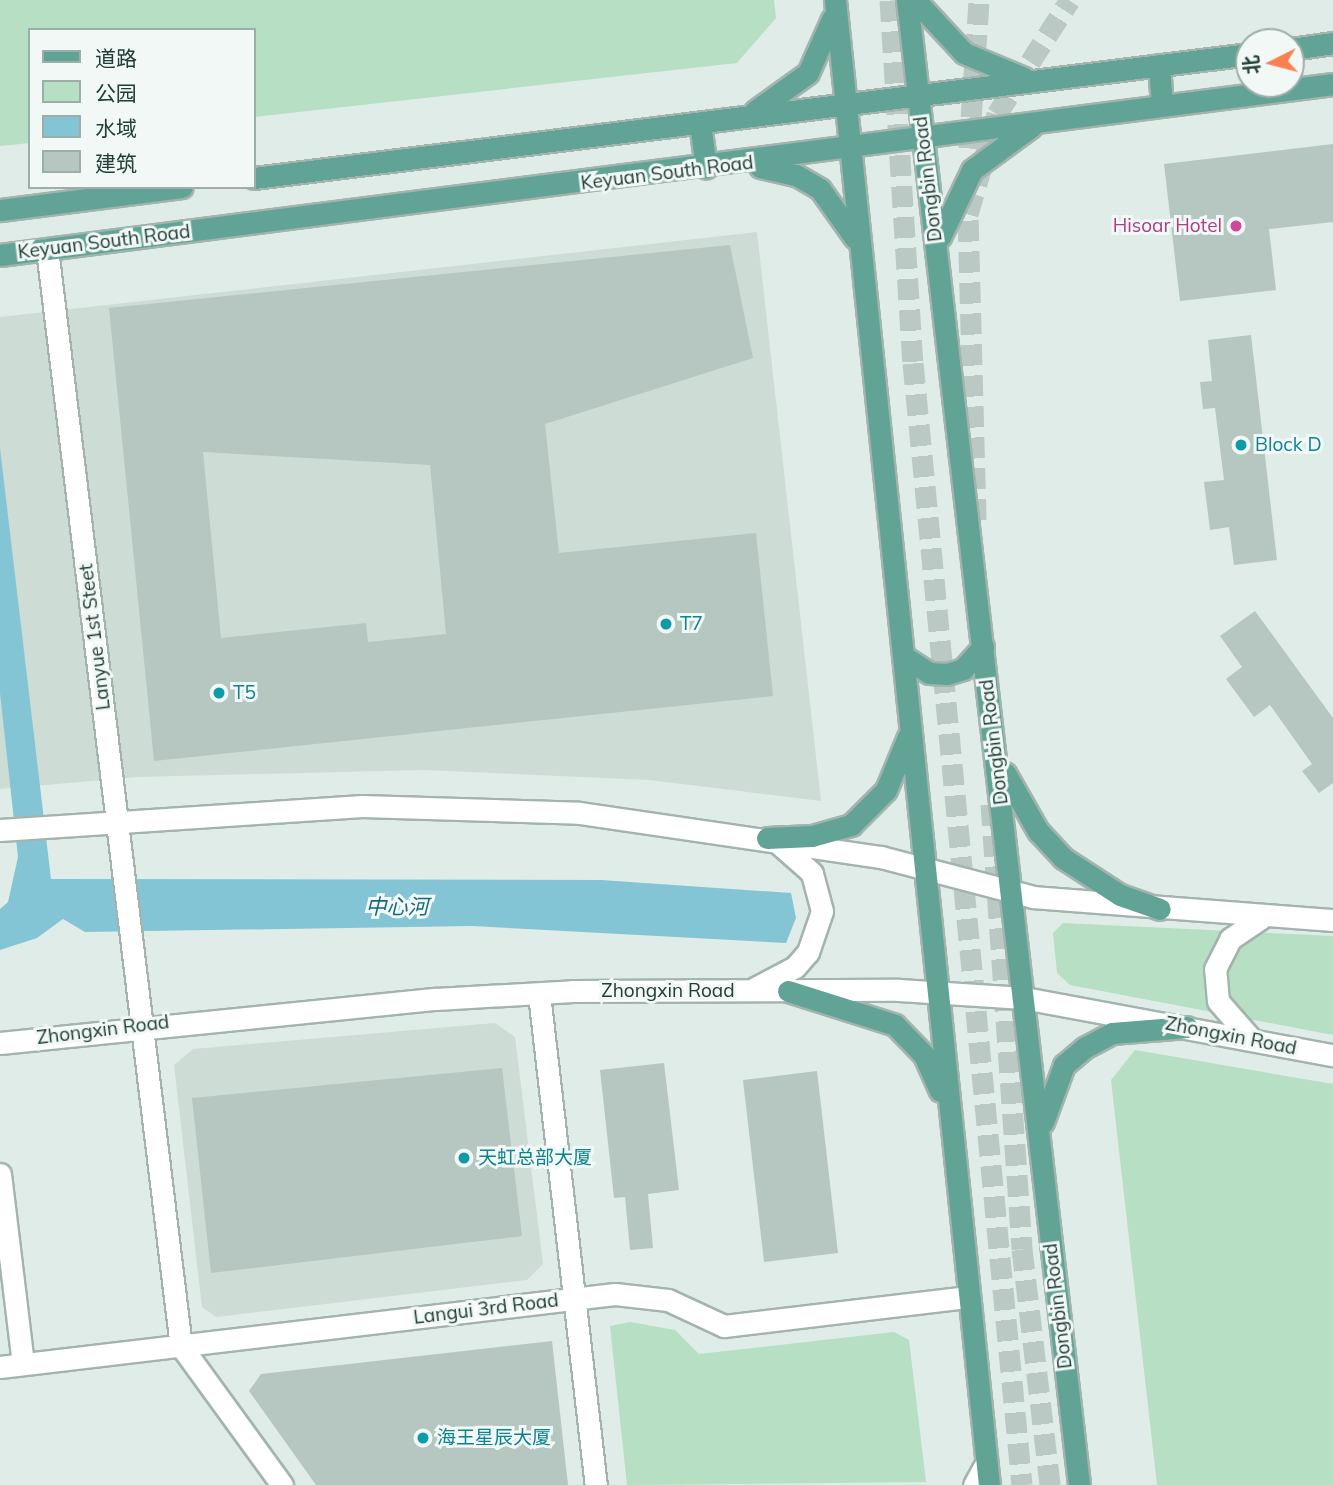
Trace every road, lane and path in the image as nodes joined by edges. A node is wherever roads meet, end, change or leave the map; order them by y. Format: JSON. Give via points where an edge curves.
{"nodes":[{"id":1,"x":835,"y":0,"type":"edge"},
{"id":2,"x":907,"y":0,"type":"edge"},
{"id":3,"x":915,"y":0,"type":"edge"},
{"id":4,"x":1333,"y":43,"type":"edge"},
{"id":5,"x":1305,"y":47,"type":"edge"},
{"id":6,"x":1235,"y":56,"type":"edge"},
{"id":7,"x":1159,"y":65,"type":"junction"},
{"id":8,"x":1037,"y":80,"type":"junction"},
{"id":9,"x":1333,"y":84,"type":"edge"},
{"id":10,"x":918,"y":95,"type":"junction"},
{"id":11,"x":846,"y":104,"type":"junction"},
{"id":12,"x":1163,"y":105,"type":"junction"},
{"id":13,"x":739,"y":118,"type":"junction"},
{"id":14,"x":1041,"y":120,"type":"junction"},
{"id":15,"x":700,"y":122,"type":"junction"},
{"id":16,"x":923,"y":136,"type":"junction"},
{"id":17,"x":849,"y":148,"type":"junction"},
{"id":18,"x":741,"y":164,"type":"junction"},
{"id":19,"x":706,"y":168,"type":"junction"},
{"id":20,"x":256,"y":178,"type":"edge"},
{"id":21,"x":166,"y":189,"type":"edge"},
{"id":22,"x":9,"y":209,"type":"edge"},
{"id":23,"x":47,"y":249,"type":"junction"},
{"id":24,"x":937,"y":249,"type":"junction"},
{"id":25,"x":0,"y":255,"type":"edge"},
{"id":26,"x":861,"y":257,"type":"junction"},
{"id":27,"x":983,"y":647,"type":"junction"},
{"id":28,"x":902,"y":656,"type":"junction"},
{"id":29,"x":910,"y":729,"type":"junction"},
{"id":30,"x":995,"y":749,"type":"junction"},
{"id":31,"x":117,"y":818,"type":"junction"},
{"id":32,"x":0,"y":830,"type":"edge"},
{"id":33,"x":767,"y":838,"type":"junction"},
{"id":34,"x":925,"y":868,"type":"junction"},
{"id":35,"x":1012,"y":893,"type":"junction"},
{"id":36,"x":1160,"y":909,"type":"junction"},
{"id":37,"x":1261,"y":918,"type":"junction"},
{"id":38,"x":1333,"y":920,"type":"edge"},
{"id":39,"x":747,"y":991,"type":"junction"},
{"id":40,"x":788,"y":991,"type":"junction"},
{"id":41,"x":937,"y":992,"type":"junction"},
{"id":42,"x":539,"y":994,"type":"junction"},
{"id":43,"x":1024,"y":998,"type":"junction"},
{"id":44,"x":142,"y":1025,"type":"junction"},
{"id":45,"x":1187,"y":1027,"type":"junction"},
{"id":46,"x":1254,"y":1040,"type":"junction"},
{"id":47,"x":0,"y":1043,"type":"edge"},
{"id":48,"x":1333,"y":1055,"type":"edge"},
{"id":49,"x":948,"y":1115,"type":"junction"},
{"id":50,"x":1039,"y":1141,"type":"junction"},
{"id":51,"x":0,"y":1174,"type":"edge"},
{"id":52,"x":966,"y":1297,"type":"junction"},
{"id":53,"x":574,"y":1298,"type":"junction"},
{"id":54,"x":181,"y":1346,"type":"junction"},
{"id":55,"x":23,"y":1364,"type":"junction"},
{"id":56,"x":0,"y":1367,"type":"edge"},
{"id":57,"x":986,"y":1463,"type":"junction"},
{"id":58,"x":282,"y":1485,"type":"edge"},
{"id":59,"x":596,"y":1485,"type":"edge"},
{"id":60,"x":974,"y":1485,"type":"edge"},
{"id":61,"x":989,"y":1485,"type":"edge"},
{"id":62,"x":1079,"y":1485,"type":"edge"}],
"edges":[{"from":1,"to":11,"type":"main road"},
{"from":1,"to":13,"type":"main road","via":[[827,40],[808,74]]},
{"from":2,"to":10,"type":"main road","name":"Dongbin Road"},
{"from":3,"to":8,"type":"main road","via":[[964,53]]},
{"from":4,"to":5,"type":"main road"},
{"from":6,"to":7,"type":"main road"},
{"from":7,"to":8,"type":"main road"},
{"from":7,"to":12,"type":"main road"},
{"from":8,"to":10,"type":"main road"},
{"from":9,"to":12,"type":"main road","name":"Keyuan South Road"},
{"from":10,"to":11,"type":"main road"},
{"from":10,"to":16,"type":"main road","name":"Dongbin Road"},
{"from":11,"to":13,"type":"main road"},
{"from":11,"to":17,"type":"main road"},
{"from":12,"to":14,"type":"main road","name":"Keyuan South Road"},
{"from":13,"to":15,"type":"main road"},
{"from":14,"to":16,"type":"main road","name":"Keyuan South Road"},
{"from":14,"to":24,"type":"main road","via":[[972,170],[947,212]]},
{"from":15,"to":19,"type":"main road"},
{"from":15,"to":20,"type":"main road"},
{"from":16,"to":17,"type":"main road","name":"Keyuan South Road"},
{"from":16,"to":24,"type":"main road","name":"Dongbin Road"},
{"from":17,"to":18,"type":"main road","name":"Keyuan South Road"},
{"from":17,"to":26,"type":"main road"},
{"from":18,"to":19,"type":"main road","name":"Keyuan South Road"},
{"from":18,"to":26,"type":"main road","via":[[796,175],[820,189],[852,229]]},
{"from":19,"to":23,"type":"main road","name":"Keyuan South Road"},
{"from":21,"to":22,"type":"main road"},
{"from":23,"to":25,"type":"main road","name":"Keyuan South Road"},
{"from":23,"to":31,"type":"main road","name":"Lanyue 1st Steet"},
{"from":24,"to":27,"type":"main road","name":"Dongbin Road"},
{"from":26,"to":28,"type":"main road"},
{"from":27,"to":28,"type":"main road","via":[[963,669],[947,674],[929,673]]},
{"from":27,"to":30,"type":"main road","name":"Dongbin Road"},
{"from":28,"to":29,"type":"main road"},
{"from":29,"to":33,"type":"main road","via":[[886,790],[851,825],[812,836]]},
{"from":29,"to":34,"type":"main road"},
{"from":30,"to":35,"type":"main road","name":"Dongbin Road"},
{"from":30,"to":36,"type":"main road","via":[[1014,794],[1063,858],[1119,895]]},
{"from":31,"to":32,"type":"main road"},
{"from":31,"to":33,"type":"main road","via":[[413,807],[606,815]]},
{"from":31,"to":44,"type":"main road","name":"Lanyue 1st Steet"},
{"from":33,"to":34,"type":"main road"},
{"from":33,"to":39,"type":"main road","via":[[812,873],[822,911],[818,932],[796,967]]},
{"from":34,"to":35,"type":"main road"},
{"from":34,"to":41,"type":"main road"},
{"from":35,"to":36,"type":"main road"},
{"from":35,"to":43,"type":"main road","name":"Dongbin Road"},
{"from":36,"to":37,"type":"main road"},
{"from":37,"to":38,"type":"main road"},
{"from":37,"to":46,"type":"main road","via":[[1230,939],[1220,954],[1214,985],[1227,1018]]},
{"from":39,"to":40,"type":"main road","name":"Zhongxin Road"},
{"from":39,"to":42,"type":"main road","name":"Zhongxin Road"},
{"from":40,"to":41,"type":"main road","name":"Zhongxin Road"},
{"from":40,"to":49,"type":"main road","via":[[895,1025],[924,1055]]},
{"from":41,"to":43,"type":"main road","name":"Zhongxin Road"},
{"from":41,"to":49,"type":"main road"},
{"from":42,"to":44,"type":"main road","name":"Zhongxin Road"},
{"from":42,"to":53,"type":"main road"},
{"from":43,"to":45,"type":"main road","name":"Zhongxin Road"},
{"from":43,"to":50,"type":"main road","name":"Dongbin Road"},
{"from":44,"to":47,"type":"main road","name":"Zhongxin Road"},
{"from":44,"to":54,"type":"main road","name":"Lanyue 1st Steet"},
{"from":45,"to":46,"type":"main road","name":"Zhongxin Road"},
{"from":45,"to":50,"type":"main road","via":[[1112,1033],[1084,1048],[1059,1077]]},
{"from":46,"to":48,"type":"main road","name":"Zhongxin Road"},
{"from":49,"to":52,"type":"main road"},
{"from":50,"to":62,"type":"main road","name":"Dongbin Road"},
{"from":51,"to":55,"type":"main road"},
{"from":52,"to":53,"type":"main road","name":"Langui 3rd Road","via":[[724,1326],[650,1296]]},
{"from":52,"to":57,"type":"main road"},
{"from":53,"to":54,"type":"main road","name":"Langui 3rd Road"},
{"from":53,"to":59,"type":"main road"},
{"from":54,"to":55,"type":"main road","name":"Langui 3rd Road"},
{"from":54,"to":58,"type":"main road"},
{"from":55,"to":56,"type":"main road","name":"Langui 3rd Road"},
{"from":57,"to":60,"type":"main road"},
{"from":57,"to":61,"type":"main road"}]}
